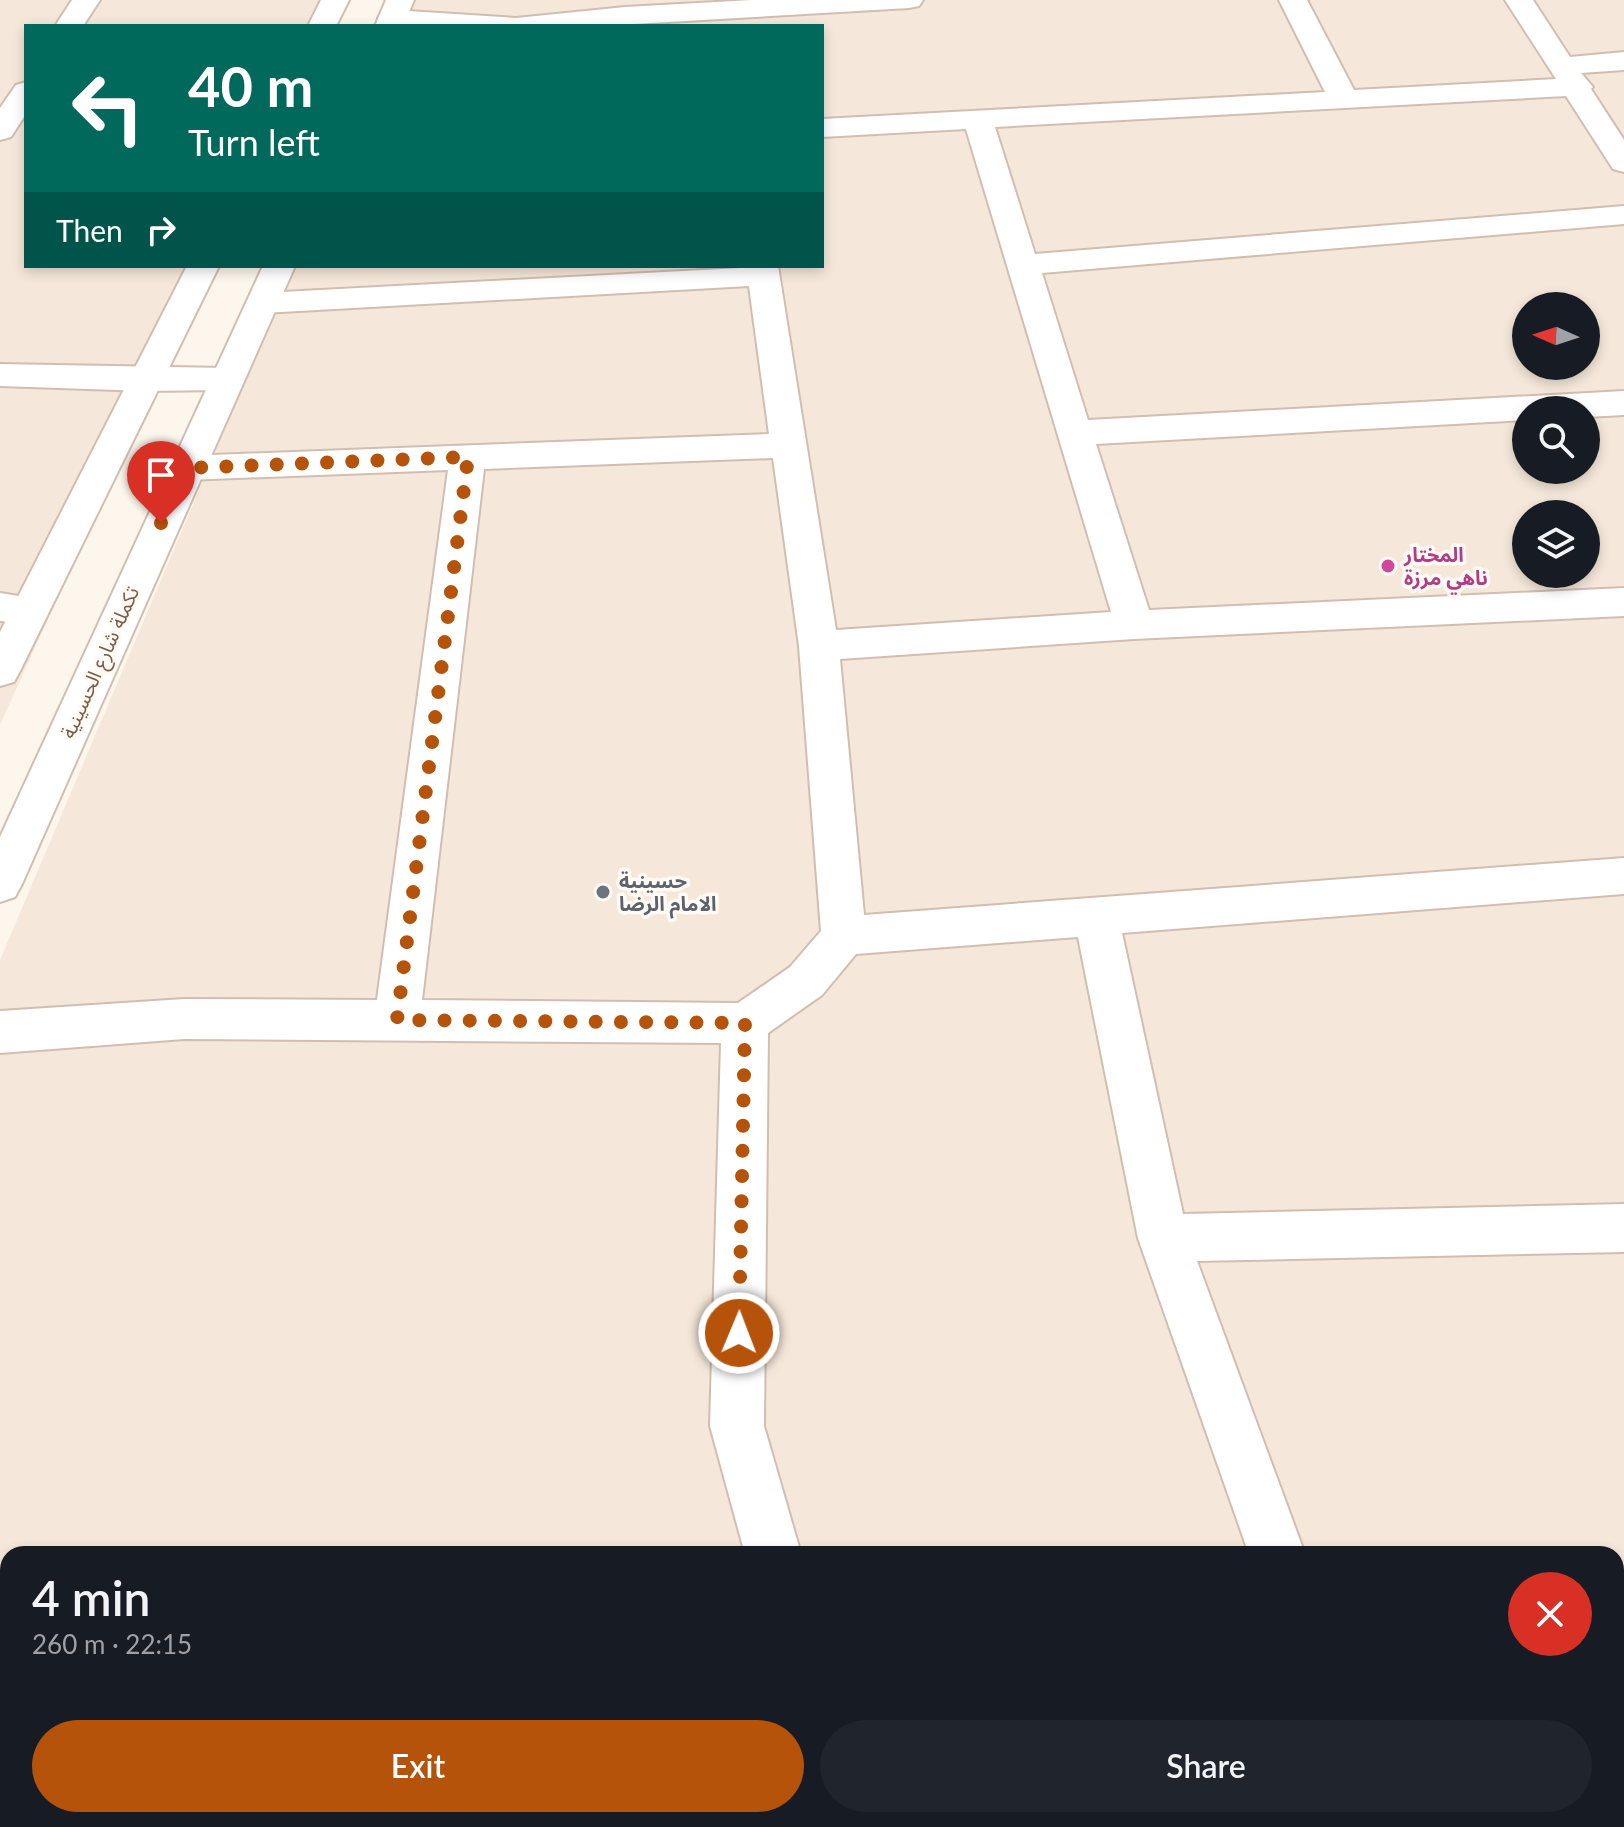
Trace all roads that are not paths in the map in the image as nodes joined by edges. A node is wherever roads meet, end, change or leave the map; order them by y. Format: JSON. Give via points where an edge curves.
{"nodes":[{"id":1,"x":86,"y":0,"type":"edge"},
{"id":2,"x":335,"y":0,"type":"edge"},
{"id":3,"x":909,"y":0,"type":"edge"},
{"id":4,"x":1293,"y":0,"type":"edge"},
{"id":5,"x":1519,"y":0,"type":"edge"},
{"id":6,"x":625,"y":14,"type":"edge"},
{"id":7,"x":394,"y":15,"type":"edge"},
{"id":8,"x":70,"y":24,"type":"edge"},
{"id":9,"x":323,"y":24,"type":"edge"},
{"id":10,"x":494,"y":24,"type":"edge"},
{"id":11,"x":534,"y":24,"type":"edge"},
{"id":12,"x":1624,"y":61,"type":"edge"},
{"id":13,"x":1571,"y":76,"type":"junction"},
{"id":14,"x":24,"y":94,"type":"edge"},
{"id":15,"x":1344,"y":100,"type":"junction"},
{"id":16,"x":978,"y":120,"type":"junction"},
{"id":17,"x":824,"y":128,"type":"edge"},
{"id":18,"x":0,"y":131,"type":"edge"},
{"id":19,"x":1624,"y":163,"type":"edge"},
{"id":20,"x":1624,"y":215,"type":"edge"},
{"id":21,"x":1023,"y":265,"type":"junction"},
{"id":22,"x":202,"y":268,"type":"edge"},
{"id":23,"x":278,"y":268,"type":"edge"},
{"id":24,"x":763,"y":270,"type":"edge"},
{"id":25,"x":263,"y":303,"type":"junction"},
{"id":26,"x":0,"y":375,"type":"edge"},
{"id":27,"x":227,"y":379,"type":"junction"},
{"id":28,"x":146,"y":380,"type":"junction"},
{"id":29,"x":1624,"y":403,"type":"edge"},
{"id":30,"x":1075,"y":433,"type":"junction"},
{"id":31,"x":789,"y":445,"type":"junction"},
{"id":32,"x":468,"y":457,"type":"junction"},
{"id":33,"x":186,"y":468,"type":"junction"},
{"id":34,"x":1624,"y":602,"type":"edge"},
{"id":35,"x":15,"y":608,"type":"edge"},
{"id":36,"x":1134,"y":625,"type":"junction"},
{"id":37,"x":819,"y":646,"type":"junction"},
{"id":38,"x":0,"y":671,"type":"edge"},
{"id":39,"x":1624,"y":876,"type":"edge"},
{"id":40,"x":0,"y":884,"type":"edge"},
{"id":41,"x":1096,"y":916,"type":"junction"},
{"id":42,"x":844,"y":936,"type":"junction"},
{"id":43,"x":397,"y":1020,"type":"junction"},
{"id":44,"x":745,"y":1023,"type":"junction"},
{"id":45,"x":0,"y":1032,"type":"edge"},
{"id":46,"x":1624,"y":1228,"type":"edge"},
{"id":47,"x":1163,"y":1238,"type":"junction"},
{"id":48,"x":771,"y":1546,"type":"edge"},
{"id":49,"x":1274,"y":1546,"type":"edge"}],
"edges":[{"from":1,"to":8,"type":"street"},
{"from":2,"to":9,"type":"street"},
{"from":3,"to":6,"type":"street"},
{"from":4,"to":15,"type":"street"},
{"from":5,"to":13,"type":"street"},
{"from":6,"to":11,"type":"street"},
{"from":7,"to":10,"type":"street"},
{"from":12,"to":13,"type":"street"},
{"from":13,"to":15,"type":"street"},
{"from":13,"to":19,"type":"street"},
{"from":14,"to":18,"type":"street"},
{"from":15,"to":16,"type":"street"},
{"from":16,"to":17,"type":"street"},
{"from":16,"to":21,"type":"street"},
{"from":20,"to":21,"type":"street"},
{"from":21,"to":30,"type":"street"},
{"from":22,"to":28,"type":"street"},
{"from":23,"to":25,"type":"street","name":"تكملة شارع الحسينية"},
{"from":24,"to":25,"type":"street"},
{"from":24,"to":31,"type":"street"},
{"from":25,"to":27,"type":"street","name":"تكملة شارع الحسينية"},
{"from":26,"to":28,"type":"street"},
{"from":27,"to":28,"type":"street"},
{"from":27,"to":33,"type":"street","name":"تكملة شارع الحسينية"},
{"from":28,"to":35,"type":"street"},
{"from":29,"to":30,"type":"street"},
{"from":30,"to":36,"type":"street"},
{"from":31,"to":32,"type":"street"},
{"from":31,"to":37,"type":"street"},
{"from":32,"to":33,"type":"street"},
{"from":32,"to":43,"type":"street"},
{"from":33,"to":40,"type":"street","name":"تكملة شارع الحسينية"},
{"from":34,"to":36,"type":"street"},
{"from":35,"to":38,"type":"street"},
{"from":36,"to":37,"type":"street"},
{"from":37,"to":42,"type":"street"},
{"from":39,"to":41,"type":"street"},
{"from":41,"to":42,"type":"street"},
{"from":41,"to":47,"type":"street"},
{"from":42,"to":44,"type":"street","via":[[806,981]]},
{"from":43,"to":44,"type":"street"},
{"from":43,"to":45,"type":"street","via":[[184,1019]]},
{"from":44,"to":48,"type":"street","via":[[737,1426]]},
{"from":46,"to":47,"type":"street"},
{"from":47,"to":49,"type":"street"}]}
